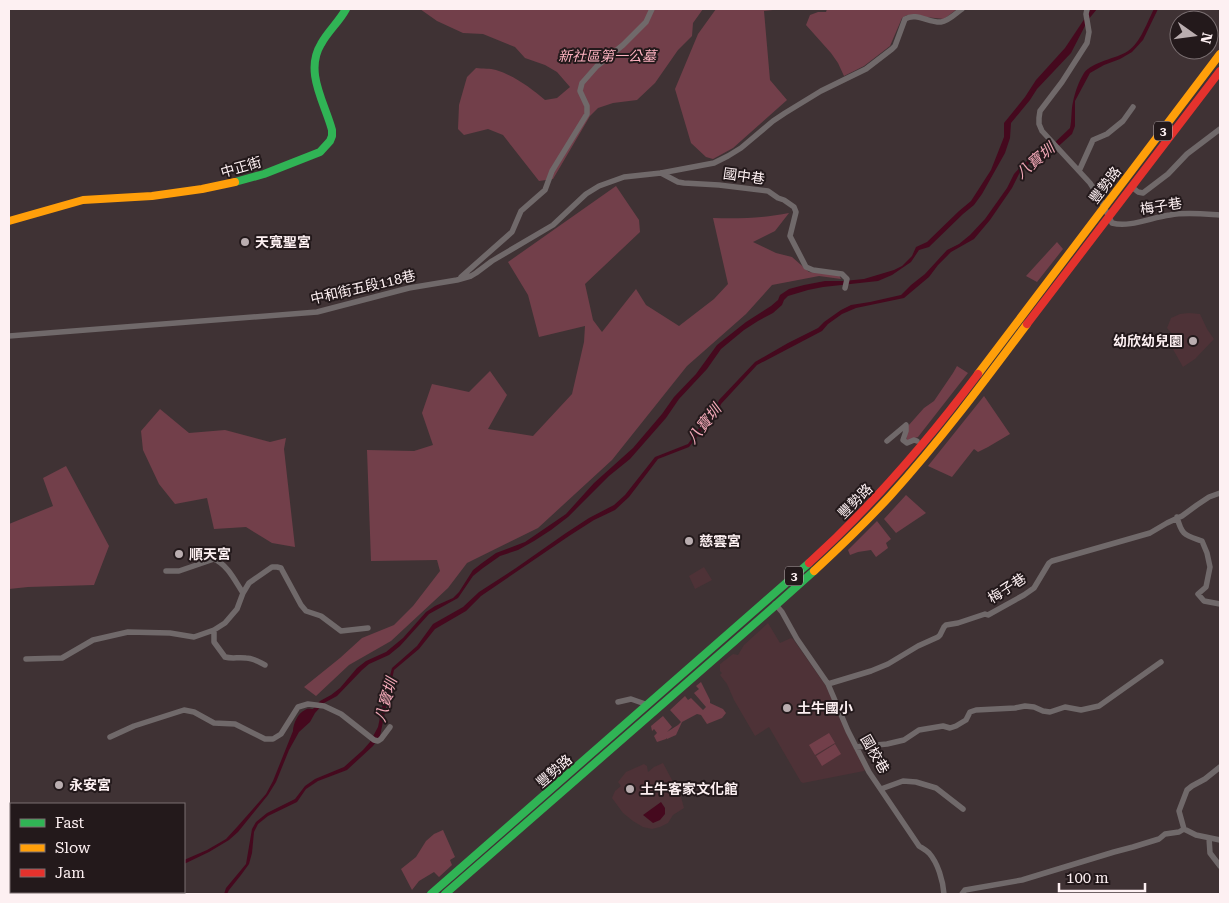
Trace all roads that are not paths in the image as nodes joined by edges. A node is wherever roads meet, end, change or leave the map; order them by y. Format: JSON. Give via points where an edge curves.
{"nodes":[{"id":1,"x":346,"y":9,"type":"edge"},
{"id":2,"x":652,"y":9,"type":"edge"},
{"id":3,"x":962,"y":9,"type":"edge"},
{"id":4,"x":1086,"y":11,"type":"edge"},
{"id":5,"x":1220,"y":54,"type":"edge"},
{"id":6,"x":1220,"y":71,"type":"edge"},
{"id":7,"x":1133,"y":107,"type":"dead end"},
{"id":8,"x":1220,"y":129,"type":"edge"},
{"id":9,"x":1080,"y":171,"type":"junction"},
{"id":10,"x":661,"y":172,"type":"junction"},
{"id":11,"x":1132,"y":188,"type":"junction"},
{"id":12,"x":1104,"y":207,"type":"junction"},
{"id":13,"x":1220,"y":215,"type":"edge"},
{"id":14,"x":1109,"y":217,"type":"junction"},
{"id":15,"x":9,"y":221,"type":"edge"},
{"id":16,"x":458,"y":280,"type":"junction"},
{"id":17,"x":845,"y":288,"type":"dead end"},
{"id":18,"x":9,"y":336,"type":"edge"},
{"id":19,"x":887,"y":441,"type":"dead end"},
{"id":20,"x":917,"y":441,"type":"dead end"},
{"id":21,"x":1220,"y":493,"type":"edge"},
{"id":22,"x":1177,"y":518,"type":"junction"},
{"id":23,"x":166,"y":571,"type":"dead end"},
{"id":24,"x":243,"y":593,"type":"junction"},
{"id":25,"x":770,"y":598,"type":"junction"},
{"id":26,"x":1220,"y":604,"type":"edge"},
{"id":27,"x":776,"y":605,"type":"junction"},
{"id":28,"x":368,"y":628,"type":"dead end"},
{"id":29,"x":214,"y":630,"type":"junction"},
{"id":30,"x":704,"y":655,"type":"junction"},
{"id":31,"x":26,"y":659,"type":"dead end"},
{"id":32,"x":713,"y":660,"type":"junction"},
{"id":33,"x":1161,"y":662,"type":"dead end"},
{"id":34,"x":265,"y":665,"type":"dead end"},
{"id":35,"x":828,"y":684,"type":"junction"},
{"id":36,"x":618,"y":702,"type":"dead end"},
{"id":37,"x":648,"y":705,"type":"junction"},
{"id":38,"x":390,"y":727,"type":"dead end"},
{"id":39,"x":110,"y":737,"type":"dead end"},
{"id":40,"x":856,"y":746,"type":"junction"},
{"id":41,"x":1220,"y":767,"type":"edge"},
{"id":42,"x":880,"y":788,"type":"junction"},
{"id":43,"x":963,"y":809,"type":"dead end"},
{"id":44,"x":1184,"y":829,"type":"junction"},
{"id":45,"x":1209,"y":838,"type":"junction"},
{"id":46,"x":1220,"y":840,"type":"edge"},
{"id":47,"x":1220,"y":866,"type":"edge"},
{"id":48,"x":431,"y":894,"type":"edge"},
{"id":49,"x":445,"y":894,"type":"edge"},
{"id":50,"x":944,"y":894,"type":"edge"},
{"id":51,"x":962,"y":894,"type":"edge"}],
"edges":[{"from":1,"to":15,"type":"main road","name":"中正街","via":[[322,40],[315,57],[316,79],[332,132],[326,148],[320,152],[229,184],[152,196],[83,200]]},
{"from":2,"to":16,"type":"street","via":[[646,22],[582,84],[580,91],[587,114],[552,170],[545,190],[521,211],[512,232]]},
{"from":3,"to":10,"type":"street","name":"中和街五段118巷","via":[[941,22],[908,17],[892,49],[866,69],[785,113],[741,148],[714,163]]},
{"from":4,"to":9,"type":"street","via":[[1089,26],[1087,43],[1040,111],[1039,118],[1042,130]]},
{"from":5,"to":12,"type":"main road","name":"豐勢路","number":"3"},
{"from":6,"to":11,"type":"main road","name":"豐勢路","number":"3"},
{"from":7,"to":9,"type":"street","via":[[1123,121],[1093,140]]},
{"from":8,"to":11,"type":"street","via":[[1145,193]]},
{"from":9,"to":12,"type":"street"},
{"from":10,"to":16,"type":"street","name":"中和街五段118巷","via":[[624,177],[599,186],[553,225],[476,273]]},
{"from":10,"to":17,"type":"street","name":"國中巷","via":[[678,182],[768,192],[784,200],[796,212],[790,236],[806,266],[842,274],[847,279]]},
{"from":11,"to":14,"type":"main road","name":"豐勢路","number":"3"},
{"from":12,"to":14,"type":"street"},
{"from":12,"to":25,"type":"main road","name":"豐勢路","number":"3","via":[[910,460],[859,515]]},
{"from":13,"to":14,"type":"street","name":"梅子巷","via":[[1170,215],[1124,225],[1112,223]]},
{"from":14,"to":27,"type":"main road","name":"豐勢路","number":"3","via":[[916,466],[841,546]]},
{"from":16,"to":18,"type":"street","name":"中和街五段118巷","via":[[409,288],[317,312]]},
{"from":19,"to":20,"type":"street","via":[[906,425],[903,440],[907,443]]},
{"from":21,"to":22,"type":"street","name":"梅子巷"},
{"from":22,"to":26,"type":"street","via":[[1182,532],[1202,541],[1207,553],[1210,567],[1206,587],[1198,594],[1204,601]]},
{"from":22,"to":35,"type":"street","name":"梅子巷","via":[[1150,534],[1052,561],[1034,588],[988,615],[946,625],[938,637],[888,664]]},
{"from":23,"to":24,"type":"street","via":[[179,571],[214,559],[227,569]]},
{"from":24,"to":28,"type":"street","via":[[249,583],[277,567],[306,611],[321,616],[341,631]]},
{"from":24,"to":29,"type":"street","via":[[237,609]]},
{"from":25,"to":27,"type":"street","name":"國校巷"},
{"from":25,"to":30,"type":"main road","name":"豐勢路","number":"3"},
{"from":27,"to":32,"type":"main road","name":"豐勢路","number":"3"},
{"from":27,"to":35,"type":"street","name":"國校巷"},
{"from":29,"to":31,"type":"street","via":[[194,637],[128,632],[93,640],[62,658]]},
{"from":29,"to":34,"type":"street","via":[[214,642],[224,657],[244,657]]},
{"from":30,"to":32,"type":"street"},
{"from":30,"to":37,"type":"main road","name":"豐勢路","number":"3"},
{"from":32,"to":49,"type":"main road","name":"豐勢路","number":"3"},
{"from":33,"to":40,"type":"street","via":[[1099,706],[1081,710],[1065,707],[1050,712],[1025,706],[976,710],[970,712],[966,720],[950,728],[919,730],[904,740]]},
{"from":35,"to":40,"type":"street","name":"國校巷"},
{"from":36,"to":37,"type":"street","via":[[631,699]]},
{"from":37,"to":48,"type":"main road","name":"豐勢路","number":"3"},
{"from":38,"to":39,"type":"street","via":[[381,739],[374,740],[341,714],[324,706],[308,704],[298,707],[274,740],[235,724],[214,723],[184,710]]},
{"from":40,"to":42,"type":"street","name":"國校巷"},
{"from":41,"to":44,"type":"street","via":[[1187,790],[1179,811]]},
{"from":42,"to":43,"type":"street","via":[[903,781],[916,782],[936,788]]},
{"from":42,"to":50,"type":"street","name":"國校巷","via":[[919,846],[929,854],[938,869]]},
{"from":44,"to":45,"type":"street"},
{"from":44,"to":51,"type":"street","via":[[1022,880],[965,890]]},
{"from":45,"to":46,"type":"street"},
{"from":45,"to":47,"type":"street","via":[[1210,853]]}]}
